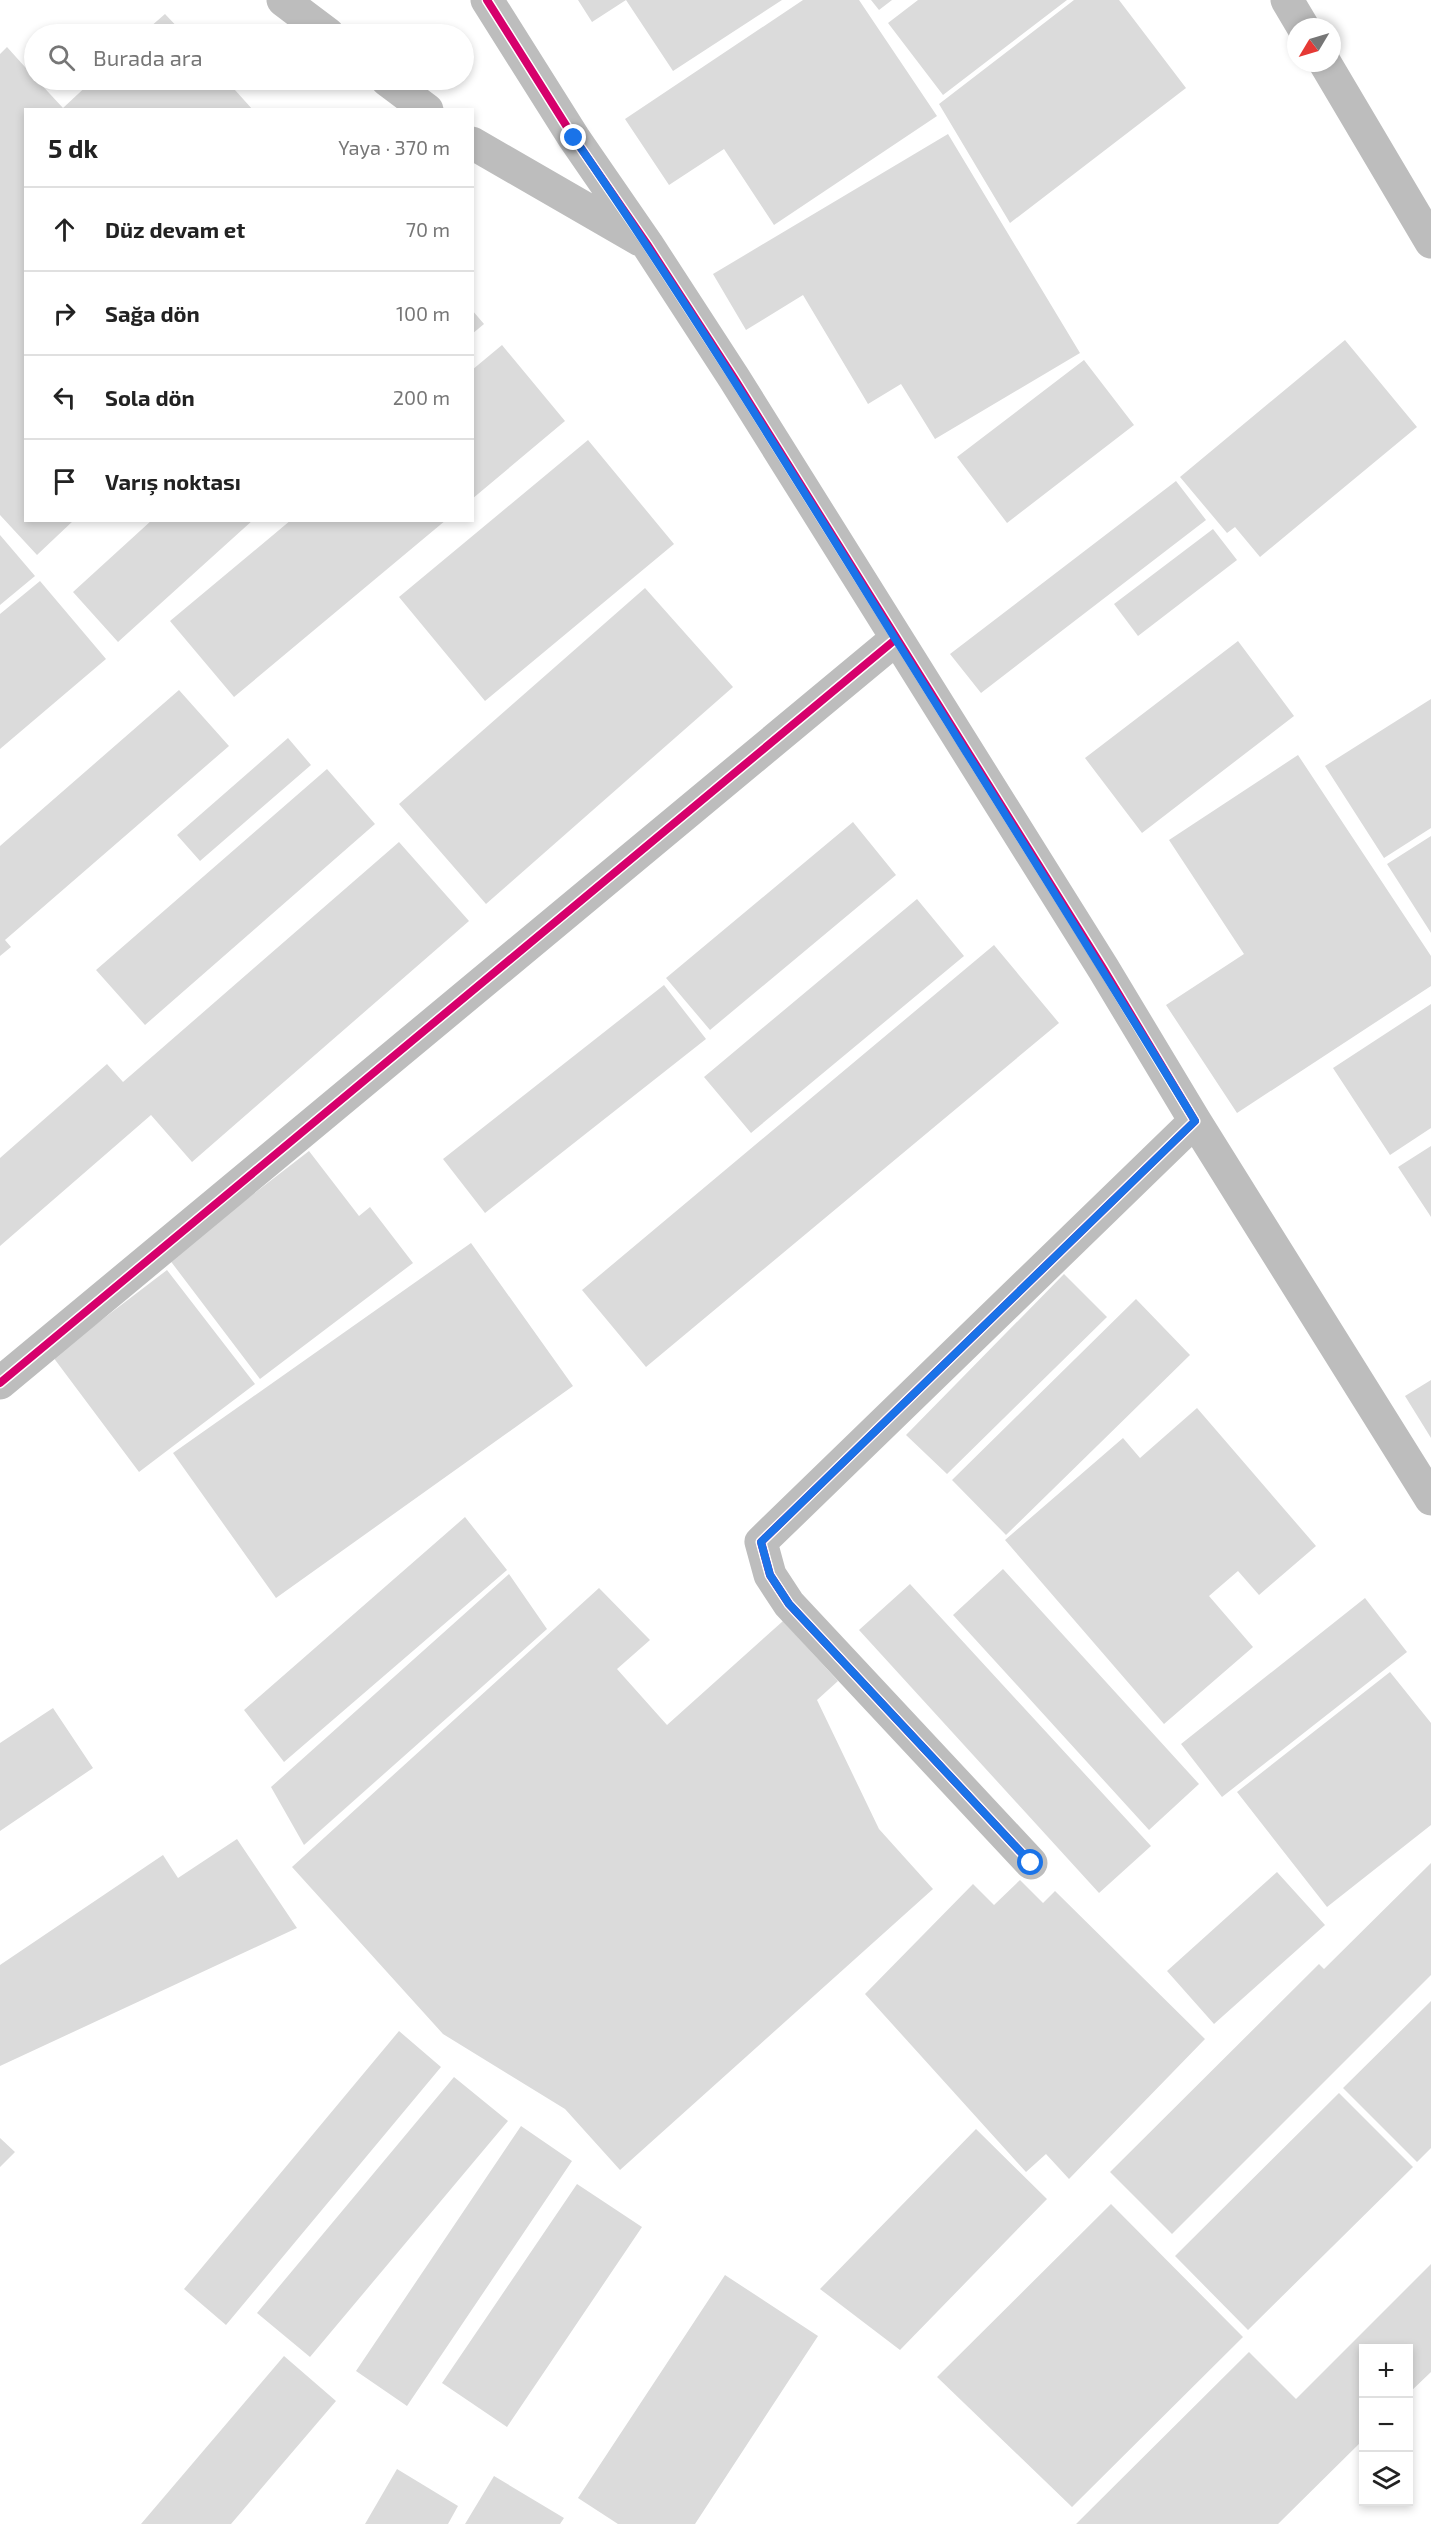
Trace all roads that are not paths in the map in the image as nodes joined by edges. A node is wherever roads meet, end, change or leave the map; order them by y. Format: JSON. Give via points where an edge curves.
{"nodes":[{"id":1,"x":283,"y":0,"type":"edge"},
{"id":2,"x":487,"y":0,"type":"edge"},
{"id":3,"x":1287,"y":0,"type":"edge"},
{"id":4,"x":1298,"y":18,"type":"edge"},
{"id":5,"x":315,"y":24,"type":"edge"},
{"id":6,"x":1330,"y":72,"type":"edge"},
{"id":7,"x":400,"y":90,"type":"edge"},
{"id":8,"x":424,"y":108,"type":"edge"},
{"id":9,"x":474,"y":144,"type":"edge"},
{"id":10,"x":1431,"y":242,"type":"edge"},
{"id":11,"x":647,"y":244,"type":"junction"},
{"id":12,"x":896,"y":639,"type":"junction"},
{"id":13,"x":1195,"y":1121,"type":"junction"},
{"id":14,"x":0,"y":1383,"type":"edge"},
{"id":15,"x":1431,"y":1499,"type":"edge"},
{"id":16,"x":1031,"y":1863,"type":"dead end"}],
"edges":[{"from":1,"to":5,"type":"street"},
{"from":2,"to":11,"type":"street"},
{"from":3,"to":4,"type":"street"},
{"from":6,"to":10,"type":"street"},
{"from":7,"to":8,"type":"street"},
{"from":9,"to":11,"type":"street"},
{"from":11,"to":12,"type":"street"},
{"from":12,"to":13,"type":"street"},
{"from":12,"to":14,"type":"street"},
{"from":13,"to":15,"type":"street"},
{"from":13,"to":16,"type":"street","via":[[761,1542],[770,1575],[789,1604]]}]}
